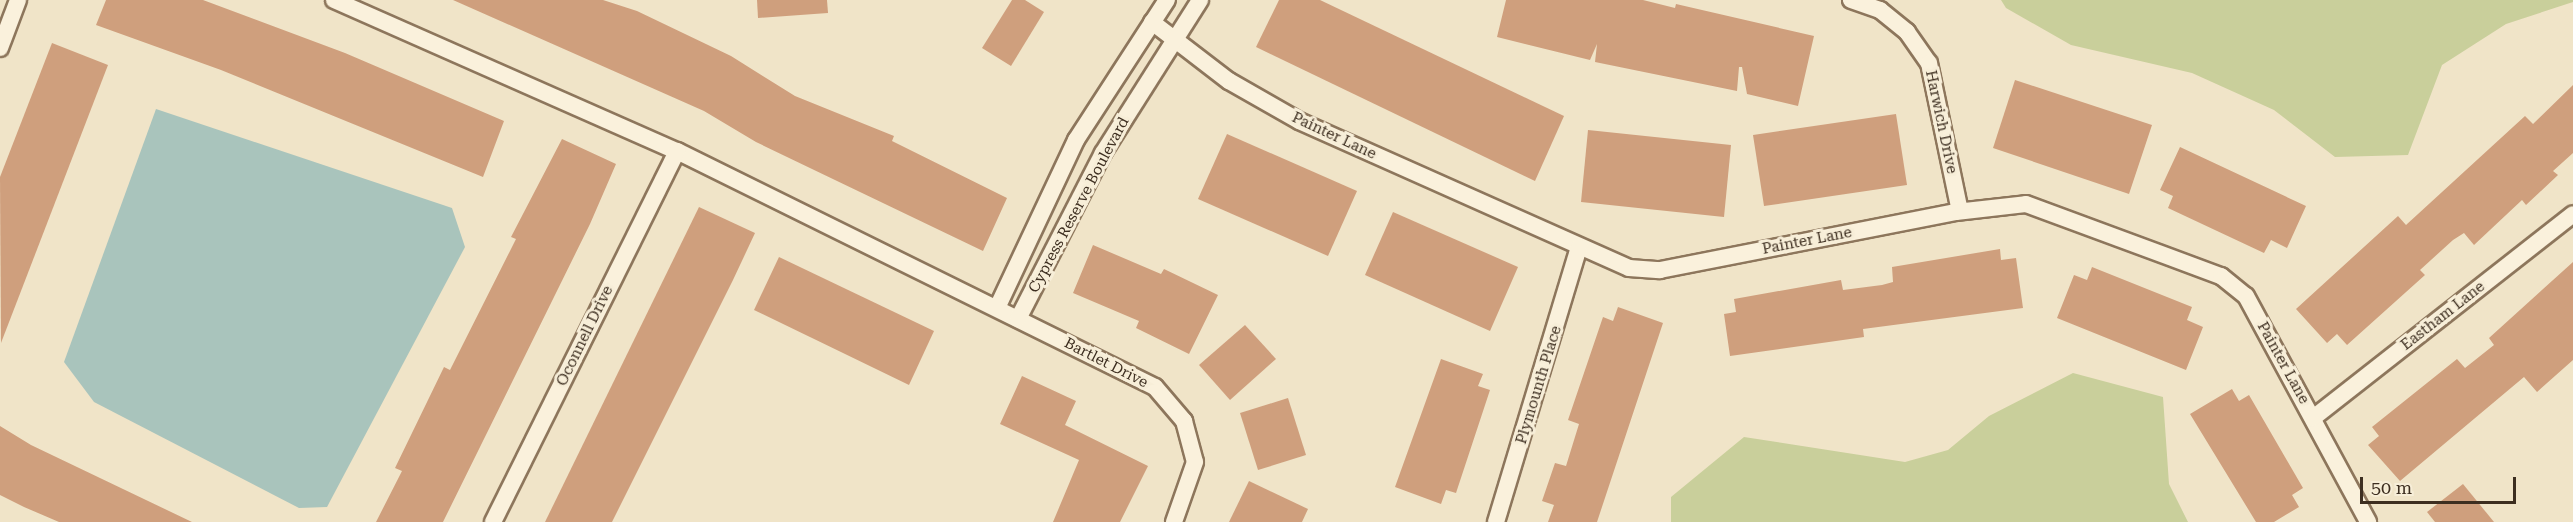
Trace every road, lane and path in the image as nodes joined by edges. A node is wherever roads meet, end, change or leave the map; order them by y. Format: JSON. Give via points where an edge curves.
{"nodes":[{"id":1,"x":18,"y":0,"type":"edge"},
{"id":2,"x":334,"y":0,"type":"edge"},
{"id":3,"x":1167,"y":0,"type":"edge"},
{"id":4,"x":1200,"y":0,"type":"edge"},
{"id":5,"x":1851,"y":0,"type":"edge"},
{"id":6,"x":1152,"y":22,"type":"junction"},
{"id":7,"x":1174,"y":39,"type":"junction"},
{"id":8,"x":0,"y":48,"type":"edge"},
{"id":9,"x":676,"y":151,"type":"junction"},
{"id":10,"x":1960,"y":212,"type":"junction"},
{"id":11,"x":2573,"y":214,"type":"edge"},
{"id":12,"x":1579,"y":247,"type":"junction"},
{"id":13,"x":996,"y":308,"type":"junction"},
{"id":14,"x":1018,"y":319,"type":"junction"},
{"id":15,"x":2313,"y":418,"type":"junction"},
{"id":16,"x":493,"y":522,"type":"edge"},
{"id":17,"x":1174,"y":522,"type":"edge"},
{"id":18,"x":1496,"y":522,"type":"edge"},
{"id":19,"x":2368,"y":522,"type":"edge"}],
"edges":[{"from":1,"to":8,"type":"street"},
{"from":2,"to":9,"type":"street"},
{"from":3,"to":6,"type":"street","name":"Cypress Reserve Boulevard"},
{"from":4,"to":7,"type":"street","name":"Cypress Reserve Boulevard"},
{"from":5,"to":10,"type":"street","name":"Harwich Drive","via":[[1880,10],[1907,32],[1929,63]]},
{"from":6,"to":7,"type":"street","name":"Painter Lane"},
{"from":6,"to":13,"type":"street","name":"Cypress Reserve Boulevard","via":[[1076,140]]},
{"from":7,"to":12,"type":"street","name":"Painter Lane","via":[[1229,81],[1299,121]]},
{"from":7,"to":14,"type":"street","name":"Cypress Reserve Boulevard","via":[[1103,153]]},
{"from":9,"to":13,"type":"street"},
{"from":9,"to":16,"type":"street","name":"Oconnell Drive"},
{"from":10,"to":12,"type":"street","name":"Painter Lane","via":[[1660,270],[1629,268]]},
{"from":10,"to":15,"type":"street","name":"Painter Lane","via":[[2026,204],[2221,276],[2246,296]]},
{"from":11,"to":15,"type":"street","name":"Eastham Lane"},
{"from":12,"to":18,"type":"street","name":"Plymounth Place"},
{"from":13,"to":14,"type":"street"},
{"from":14,"to":17,"type":"street","name":"Bartlet Drive","via":[[1155,387],[1184,421],[1196,462]]},
{"from":15,"to":19,"type":"street","name":"Painter Lane"}]}
